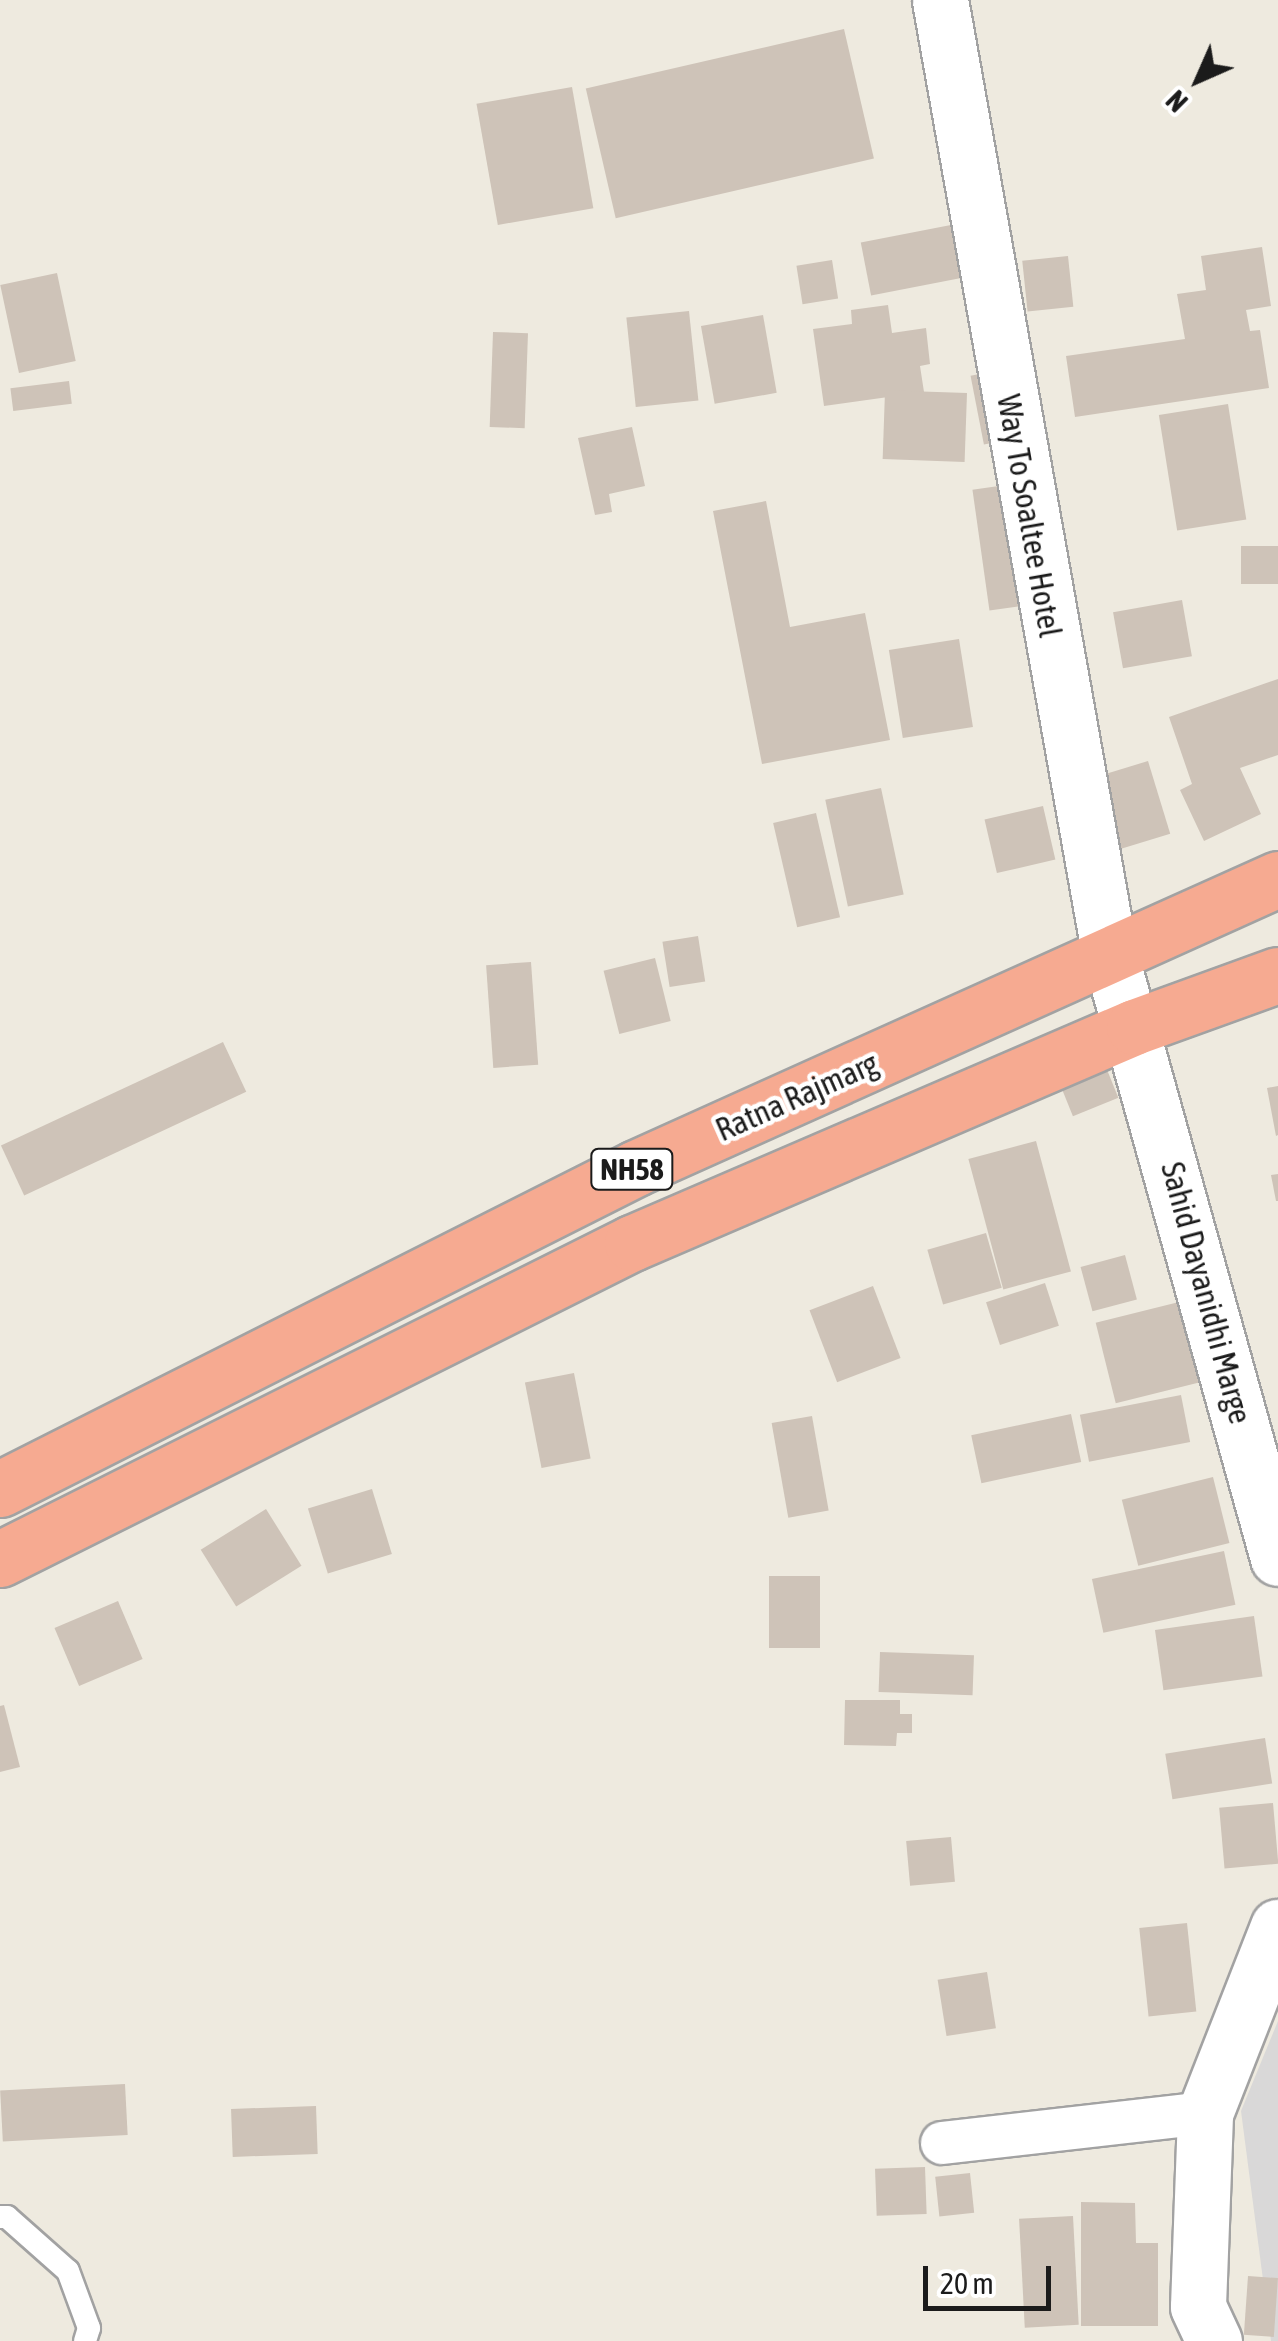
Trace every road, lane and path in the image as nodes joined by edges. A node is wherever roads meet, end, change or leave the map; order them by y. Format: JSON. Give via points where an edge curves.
{"nodes":[{"id":1,"x":940,"y":0,"type":"edge"},
{"id":2,"x":1278,"y":878,"type":"edge"},
{"id":3,"x":1108,"y":951,"type":"junction"},
{"id":4,"x":1278,"y":976,"type":"edge"},
{"id":5,"x":1134,"y":1028,"type":"junction"},
{"id":6,"x":0,"y":1488,"type":"edge"},
{"id":7,"x":1278,"y":1558,"type":"edge"},
{"id":8,"x":0,"y":1559,"type":"edge"},
{"id":9,"x":1278,"y":1927,"type":"edge"},
{"id":10,"x":1205,"y":2113,"type":"junction"},
{"id":11,"x":942,"y":2143,"type":"dead end"},
{"id":12,"x":0,"y":2218,"type":"edge"},
{"id":13,"x":85,"y":2341,"type":"edge"},
{"id":14,"x":1214,"y":2341,"type":"edge"}],
"edges":[{"from":1,"to":3,"type":"street","name":"Way To Soaltee Hotel"},
{"from":2,"to":3,"type":"highway","name":"Ratna Rajmarg","number":"NH58"},
{"from":3,"to":5,"type":"street","name":"Way To Soaltee Hotel"},
{"from":3,"to":6,"type":"highway","name":"Ratna Rajmarg","number":"NH58","via":[[636,1168]]},
{"from":4,"to":5,"type":"highway","name":"Ratna Rajmarg","number":"NH58"},
{"from":5,"to":7,"type":"street","name":"Sahid Dayanidhi Marge"},
{"from":5,"to":8,"type":"highway","name":"Ratna Rajmarg","number":"NH58","via":[[632,1243]]},
{"from":9,"to":10,"type":"street"},
{"from":10,"to":11,"type":"street"},
{"from":10,"to":14,"type":"street","via":[[1198,2306]]},
{"from":12,"to":13,"type":"lane","via":[[68,2270],[89,2328]]}]}
